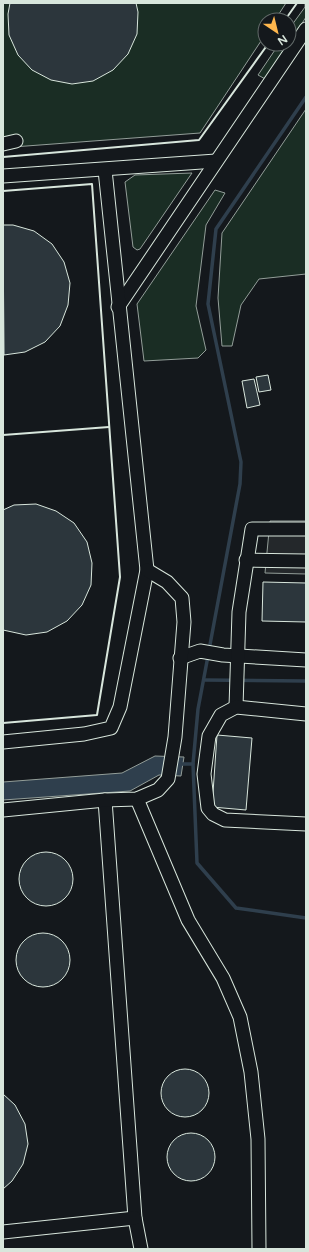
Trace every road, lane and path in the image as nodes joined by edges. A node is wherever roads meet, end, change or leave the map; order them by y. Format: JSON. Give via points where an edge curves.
{"nodes":[{"id":1,"x":306,"y":29,"type":"edge"},
{"id":2,"x":16,"y":141,"type":"dead end"},
{"id":3,"x":3,"y":144,"type":"edge"},
{"id":4,"x":216,"y":161,"type":"junction"},
{"id":5,"x":105,"y":170,"type":"junction"},
{"id":6,"x":3,"y":176,"type":"edge"},
{"id":7,"x":118,"y":307,"type":"junction"},
{"id":8,"x":306,"y":529,"type":"edge"},
{"id":9,"x":246,"y":560,"type":"junction"},
{"id":10,"x":306,"y":561,"type":"edge"},
{"id":11,"x":147,"y":570,"type":"junction"},
{"id":12,"x":238,"y":656,"type":"junction"},
{"id":13,"x":180,"y":658,"type":"junction"},
{"id":14,"x":306,"y":660,"type":"edge"},
{"id":15,"x":236,"y":707,"type":"junction"},
{"id":16,"x":306,"y":714,"type":"edge"},
{"id":17,"x":3,"y":742,"type":"edge"},
{"id":18,"x":137,"y":799,"type":"junction"},
{"id":19,"x":105,"y":800,"type":"junction"},
{"id":20,"x":3,"y":810,"type":"edge"},
{"id":21,"x":306,"y":824,"type":"edge"},
{"id":22,"x":135,"y":1218,"type":"junction"},
{"id":23,"x":3,"y":1232,"type":"edge"},
{"id":24,"x":141,"y":1249,"type":"edge"},
{"id":25,"x":259,"y":1249,"type":"edge"}],
"edges":[{"from":1,"to":4,"type":"lane"},
{"from":2,"to":3,"type":"lane"},
{"from":4,"to":5,"type":"lane"},
{"from":4,"to":7,"type":"lane"},
{"from":5,"to":6,"type":"lane"},
{"from":5,"to":7,"type":"lane"},
{"from":7,"to":11,"type":"lane"},
{"from":8,"to":9,"type":"lane","via":[[252,529]]},
{"from":9,"to":10,"type":"lane"},
{"from":9,"to":12,"type":"lane","via":[[239,612]]},
{"from":11,"to":13,"type":"lane","via":[[167,582],[182,598],[184,622]]},
{"from":11,"to":17,"type":"lane","via":[[120,707],[111,728],[84,734]]},
{"from":12,"to":13,"type":"lane","via":[[200,651]]},
{"from":12,"to":14,"type":"lane"},
{"from":12,"to":15,"type":"lane"},
{"from":13,"to":18,"type":"lane","via":[[175,737],[168,779],[158,790]]},
{"from":15,"to":16,"type":"lane"},
{"from":15,"to":21,"type":"lane","via":[[221,715],[208,736],[204,774],[208,808],[213,814],[225,820]]},
{"from":18,"to":19,"type":"lane"},
{"from":18,"to":25,"type":"lane","via":[[188,920],[223,978],[240,1016],[251,1072],[258,1139]]},
{"from":19,"to":20,"type":"lane"},
{"from":19,"to":22,"type":"lane"},
{"from":22,"to":23,"type":"lane"},
{"from":22,"to":24,"type":"lane"}]}
